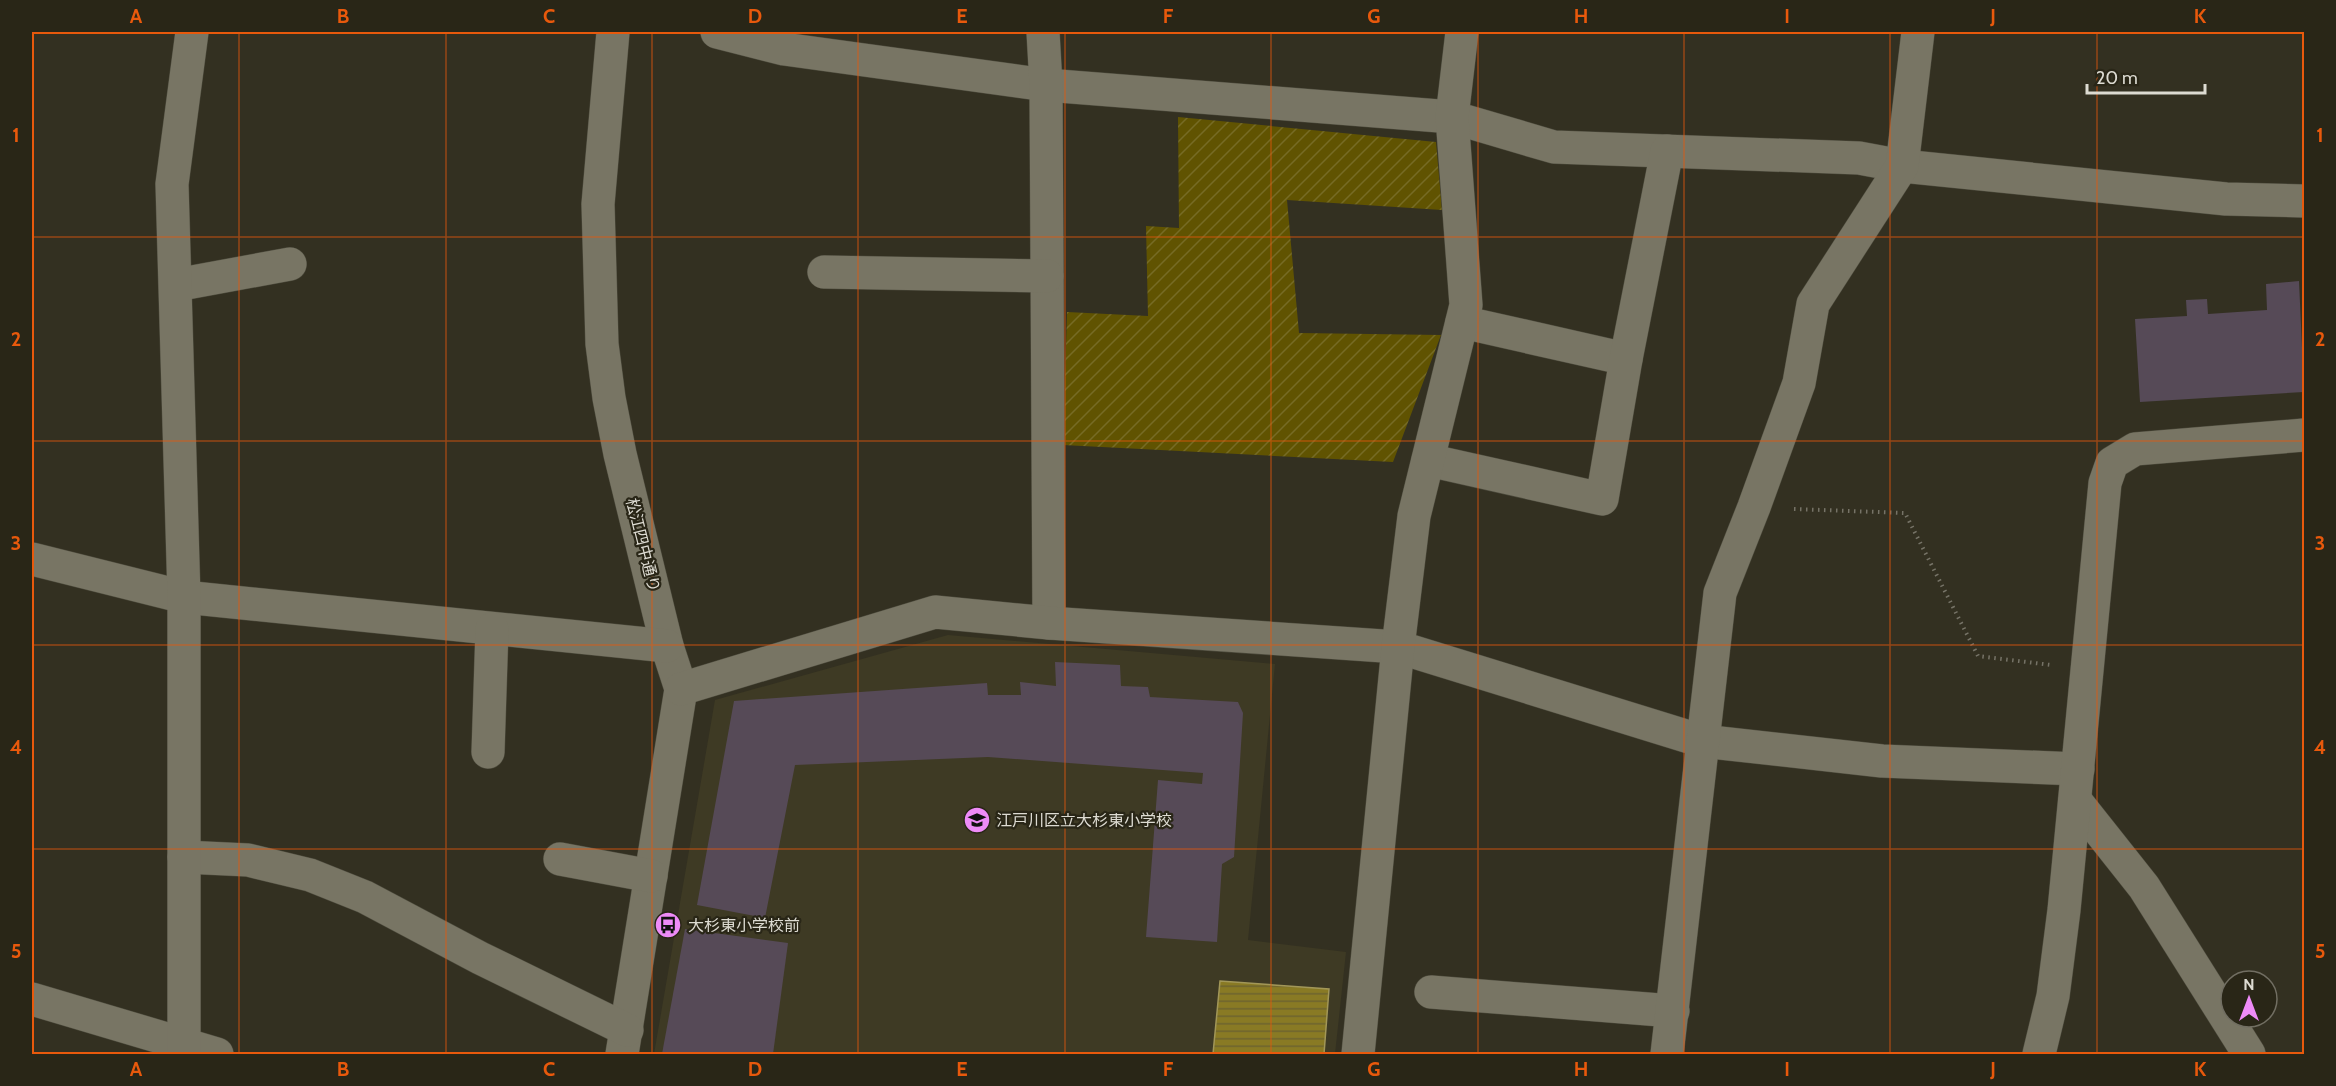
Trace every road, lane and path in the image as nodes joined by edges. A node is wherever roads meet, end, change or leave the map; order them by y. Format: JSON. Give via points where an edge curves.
{"nodes":[{"id":1,"x":192,"y":32,"type":"edge"},
{"id":2,"x":613,"y":32,"type":"edge"},
{"id":3,"x":717,"y":32,"type":"edge"},
{"id":4,"x":1043,"y":32,"type":"edge"},
{"id":5,"x":1462,"y":32,"type":"edge"},
{"id":6,"x":1918,"y":32,"type":"edge"},
{"id":7,"x":1046,"y":85,"type":"junction"},
{"id":8,"x":1452,"y":117,"type":"junction"},
{"id":9,"x":1666,"y":151,"type":"junction"},
{"id":10,"x":1902,"y":166,"type":"junction"},
{"id":11,"x":2304,"y":201,"type":"edge"},
{"id":12,"x":290,"y":264,"type":"dead end"},
{"id":13,"x":824,"y":272,"type":"dead end"},
{"id":14,"x":1047,"y":276,"type":"junction"},
{"id":15,"x":176,"y":285,"type":"junction"},
{"id":16,"x":1462,"y":322,"type":"junction"},
{"id":17,"x":1626,"y":359,"type":"junction"},
{"id":18,"x":2304,"y":435,"type":"edge"},
{"id":19,"x":1428,"y":460,"type":"junction"},
{"id":20,"x":1754,"y":507,"type":"junction"},
{"id":21,"x":32,"y":559,"type":"edge"},
{"id":22,"x":184,"y":597,"type":"junction"},
{"id":23,"x":1049,"y":623,"type":"junction"},
{"id":24,"x":492,"y":629,"type":"junction"},
{"id":25,"x":667,"y":646,"type":"junction"},
{"id":26,"x":1398,"y":647,"type":"junction"},
{"id":27,"x":2086,"y":669,"type":"junction"},
{"id":28,"x":681,"y":689,"type":"junction"},
{"id":29,"x":1702,"y":741,"type":"junction"},
{"id":30,"x":488,"y":752,"type":"dead end"},
{"id":31,"x":2077,"y":785,"type":"junction"},
{"id":32,"x":184,"y":856,"type":"junction"},
{"id":33,"x":560,"y":859,"type":"dead end"},
{"id":34,"x":651,"y":876,"type":"junction"},
{"id":35,"x":1431,"y":992,"type":"dead end"},
{"id":36,"x":32,"y":999,"type":"edge"},
{"id":37,"x":1673,"y":1011,"type":"junction"},
{"id":38,"x":624,"y":1042,"type":"edge"},
{"id":39,"x":184,"y":1050,"type":"edge"},
{"id":40,"x":217,"y":1054,"type":"edge"},
{"id":41,"x":1358,"y":1054,"type":"edge"},
{"id":42,"x":1667,"y":1054,"type":"edge"},
{"id":43,"x":2039,"y":1054,"type":"edge"},
{"id":44,"x":2249,"y":1054,"type":"edge"}],
"edges":[{"from":1,"to":15,"type":"street","via":[[172,184]]},
{"from":2,"to":25,"type":"street","name":"松江四中通り","via":[[598,204],[602,344],[620,454]]},
{"from":3,"to":7,"type":"street","via":[[784,49]]},
{"from":4,"to":7,"type":"street"},
{"from":5,"to":8,"type":"street"},
{"from":6,"to":10,"type":"street"},
{"from":7,"to":8,"type":"street"},
{"from":7,"to":14,"type":"street"},
{"from":8,"to":9,"type":"street","via":[[1554,147]]},
{"from":8,"to":16,"type":"street","via":[[1466,305]]},
{"from":9,"to":10,"type":"street","via":[[1859,158]]},
{"from":9,"to":17,"type":"street"},
{"from":10,"to":11,"type":"street","via":[[2226,199]]},
{"from":10,"to":20,"type":"street","via":[[1813,304],[1799,383]]},
{"from":12,"to":15,"type":"street"},
{"from":13,"to":14,"type":"street"},
{"from":14,"to":23,"type":"street"},
{"from":15,"to":22,"type":"street"},
{"from":16,"to":17,"type":"street"},
{"from":16,"to":19,"type":"street"},
{"from":17,"to":19,"type":"street","via":[[1602,499]]},
{"from":18,"to":27,"type":"street","via":[[2135,450],[2112,463],[2105,483]]},
{"from":19,"to":26,"type":"street","via":[[1414,516]]},
{"from":20,"to":27,"type":"path","via":[[1905,513],[1978,656]]},
{"from":20,"to":29,"type":"street","via":[[1720,593]]},
{"from":21,"to":22,"type":"street"},
{"from":22,"to":24,"type":"street"},
{"from":22,"to":32,"type":"street"},
{"from":23,"to":26,"type":"street"},
{"from":23,"to":28,"type":"street","via":[[935,612]]},
{"from":24,"to":25,"type":"street"},
{"from":24,"to":30,"type":"street"},
{"from":25,"to":28,"type":"street","name":"松江四中通り"},
{"from":26,"to":29,"type":"street"},
{"from":26,"to":41,"type":"street"},
{"from":27,"to":31,"type":"street"},
{"from":28,"to":34,"type":"street","name":"松江四中通り"},
{"from":29,"to":31,"type":"street"},
{"from":29,"to":37,"type":"street"},
{"from":31,"to":43,"type":"street","via":[[2053,996]]},
{"from":31,"to":44,"type":"street"},
{"from":32,"to":38,"type":"street","via":[[248,861],[309,875],[365,897]]},
{"from":32,"to":39,"type":"street"},
{"from":33,"to":34,"type":"street"},
{"from":34,"to":38,"type":"street","name":"松江四中通り"},
{"from":35,"to":37,"type":"street"},
{"from":36,"to":39,"type":"street"},
{"from":37,"to":42,"type":"street"},
{"from":39,"to":40,"type":"street"}]}
